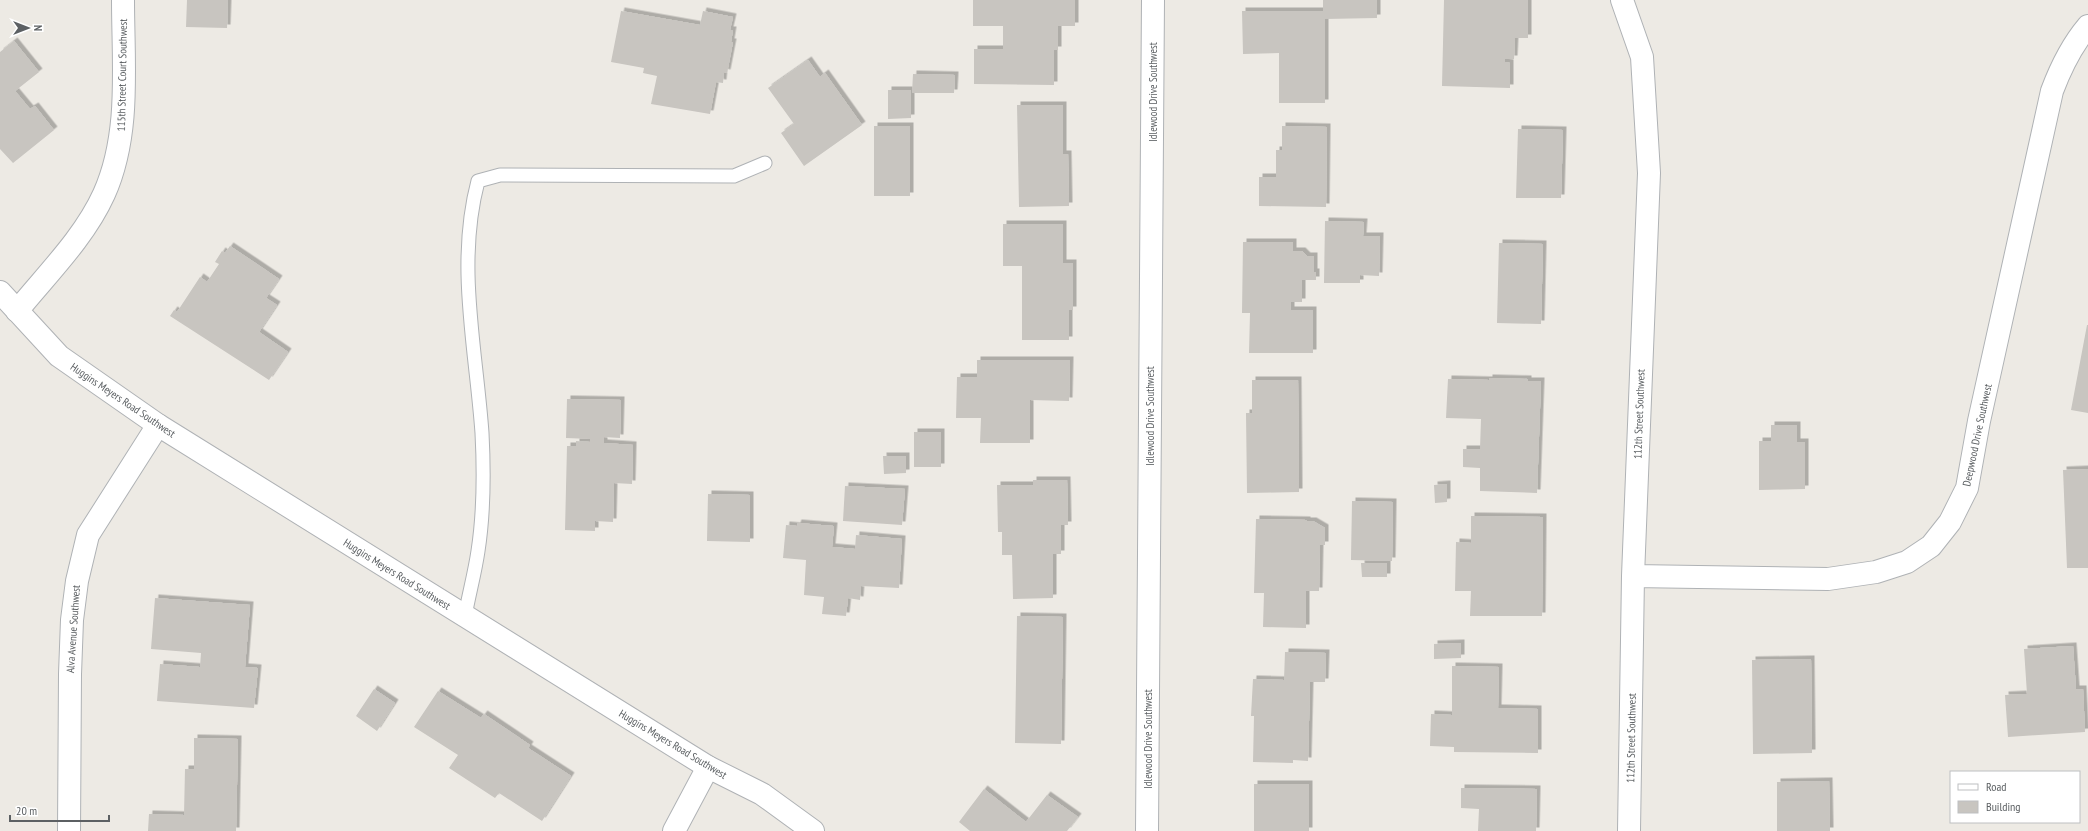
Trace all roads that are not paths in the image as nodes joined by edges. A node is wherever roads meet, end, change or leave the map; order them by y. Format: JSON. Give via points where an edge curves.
{"nodes":[{"id":1,"x":124,"y":0,"type":"edge"},
{"id":2,"x":1153,"y":0,"type":"edge"},
{"id":3,"x":1622,"y":0,"type":"edge"},
{"id":4,"x":2088,"y":26,"type":"edge"},
{"id":5,"x":765,"y":163,"type":"dead end"},
{"id":6,"x":0,"y":292,"type":"edge"},
{"id":7,"x":17,"y":311,"type":"junction"},
{"id":8,"x":158,"y":425,"type":"junction"},
{"id":9,"x":1633,"y":576,"type":"junction"},
{"id":10,"x":465,"y":616,"type":"junction"},
{"id":11,"x":708,"y":767,"type":"junction"},
{"id":12,"x":69,"y":831,"type":"edge"},
{"id":13,"x":674,"y":831,"type":"edge"},
{"id":14,"x":813,"y":831,"type":"edge"},
{"id":15,"x":1147,"y":831,"type":"edge"},
{"id":16,"x":1629,"y":831,"type":"edge"}],
"edges":[{"from":1,"to":7,"type":"street","name":"115th Street Court Southwest","via":[[123,120],[117,157],[104,194],[81,233]]},
{"from":2,"to":15,"type":"street","name":"Idlewood Drive Southwest"},
{"from":3,"to":9,"type":"street","name":"112th Street Southwest","via":[[1642,57],[1649,173]]},
{"from":4,"to":9,"type":"street","name":"Deepwood Drive Southwest","via":[[2063,62],[2052,91],[1979,421],[1967,488],[1950,522],[1930,546],[1907,562],[1876,572],[1828,578]]},
{"from":5,"to":10,"type":"lane","via":[[734,176],[500,175],[478,181],[471,208],[467,265],[482,433],[483,489],[478,550]]},
{"from":6,"to":7,"type":"street","name":"Huggins Meyers Road Southwest"},
{"from":7,"to":8,"type":"street","name":"Huggins Meyers Road Southwest","via":[[59,356]]},
{"from":8,"to":10,"type":"street","name":"Huggins Meyers Road Southwest"},
{"from":8,"to":12,"type":"street","name":"Alva Avenue Southwest","via":[[88,535],[77,581],[72,620],[70,674]]},
{"from":9,"to":16,"type":"street","name":"112th Street Southwest"},
{"from":10,"to":11,"type":"street","name":"Huggins Meyers Road Southwest"},
{"from":11,"to":13,"type":"street"},
{"from":11,"to":14,"type":"street","name":"Huggins Meyers Road Southwest","via":[[762,794]]}]}
